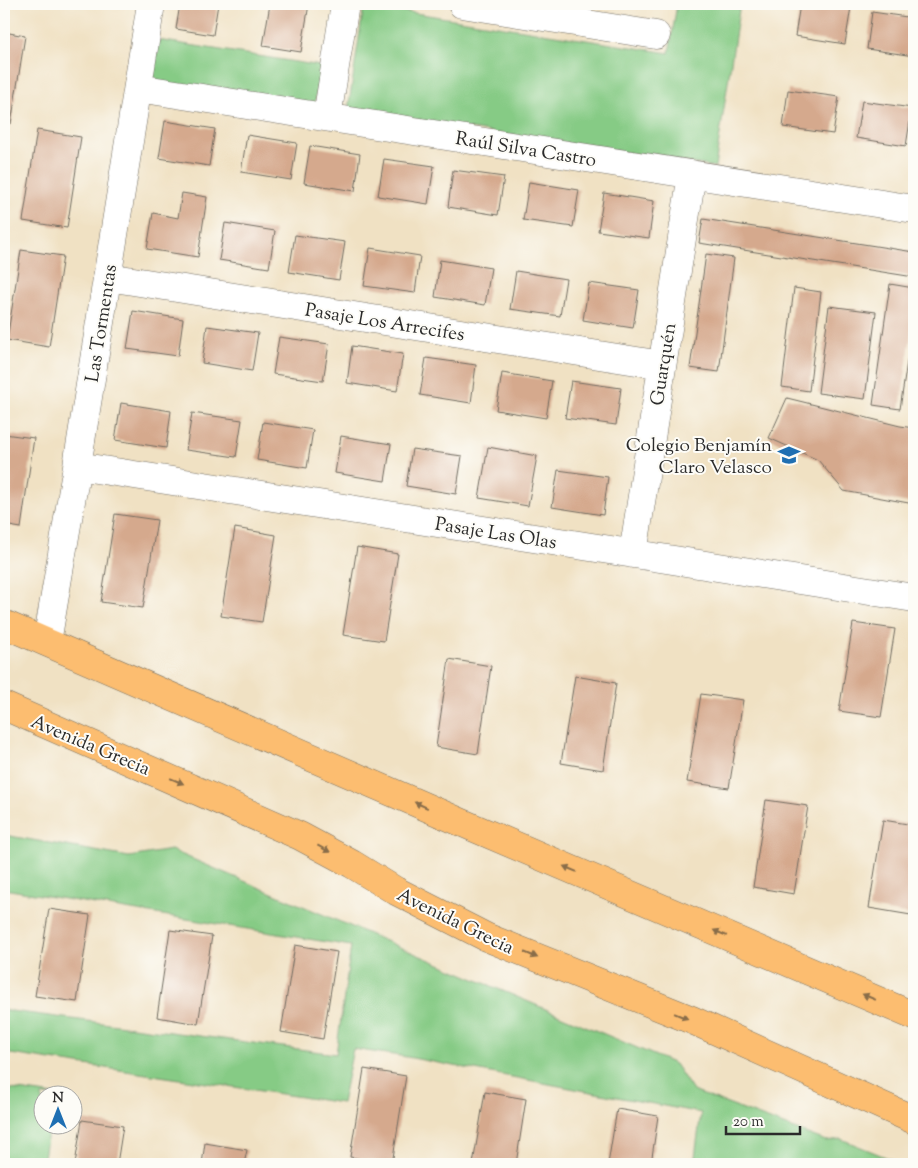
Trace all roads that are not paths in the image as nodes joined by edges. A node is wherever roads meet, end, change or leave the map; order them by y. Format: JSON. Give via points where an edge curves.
{"nodes":[{"id":1,"x":151,"y":4,"type":"edge"},
{"id":2,"x":345,"y":4,"type":"edge"},
{"id":3,"x":462,"y":4,"type":"edge"},
{"id":4,"x":656,"y":35,"type":"dead end"},
{"id":5,"x":138,"y":88,"type":"junction"},
{"id":6,"x":327,"y":117,"type":"junction"},
{"id":7,"x":692,"y":174,"type":"junction"},
{"id":8,"x":914,"y":209,"type":"edge"},
{"id":9,"x":108,"y":277,"type":"junction"},
{"id":10,"x":662,"y":366,"type":"junction"},
{"id":11,"x":77,"y":466,"type":"junction"},
{"id":12,"x":633,"y":554,"type":"junction"},
{"id":13,"x":914,"y":598,"type":"edge"},
{"id":14,"x":4,"y":624,"type":"edge"},
{"id":15,"x":47,"y":642,"type":"junction"},
{"id":16,"x":4,"y":706,"type":"edge"},
{"id":17,"x":914,"y":1016,"type":"edge"},
{"id":18,"x":914,"y":1120,"type":"edge"}],
"edges":[{"from":1,"to":5,"type":"street","name":"Las Tormentas"},
{"from":2,"to":6,"type":"street"},
{"from":3,"to":4,"type":"street"},
{"from":5,"to":6,"type":"street","name":"Raúl Silva Castro"},
{"from":5,"to":9,"type":"street","name":"Las Tormentas"},
{"from":6,"to":7,"type":"street","name":"Raúl Silva Castro"},
{"from":7,"to":8,"type":"street","name":"Raúl Silva Castro"},
{"from":7,"to":10,"type":"street","name":"Guarquén"},
{"from":9,"to":10,"type":"street","name":"Pasaje Los Arrecifes"},
{"from":9,"to":11,"type":"street","name":"Las Tormentas"},
{"from":10,"to":12,"type":"street","name":"Guarquén"},
{"from":11,"to":12,"type":"street","name":"Pasaje Las Olas"},
{"from":11,"to":15,"type":"street","name":"Las Tormentas"},
{"from":12,"to":13,"type":"street","name":"Pasaje Las Olas"},
{"from":14,"to":15,"type":"main road"},
{"from":17,"to":15,"type":"main road","one_way":true},
{"from":16,"to":18,"type":"main road","name":"Avenida Grecia","one_way":true,"via":[[300,836],[396,891],[486,937],[692,1020]]}]}
